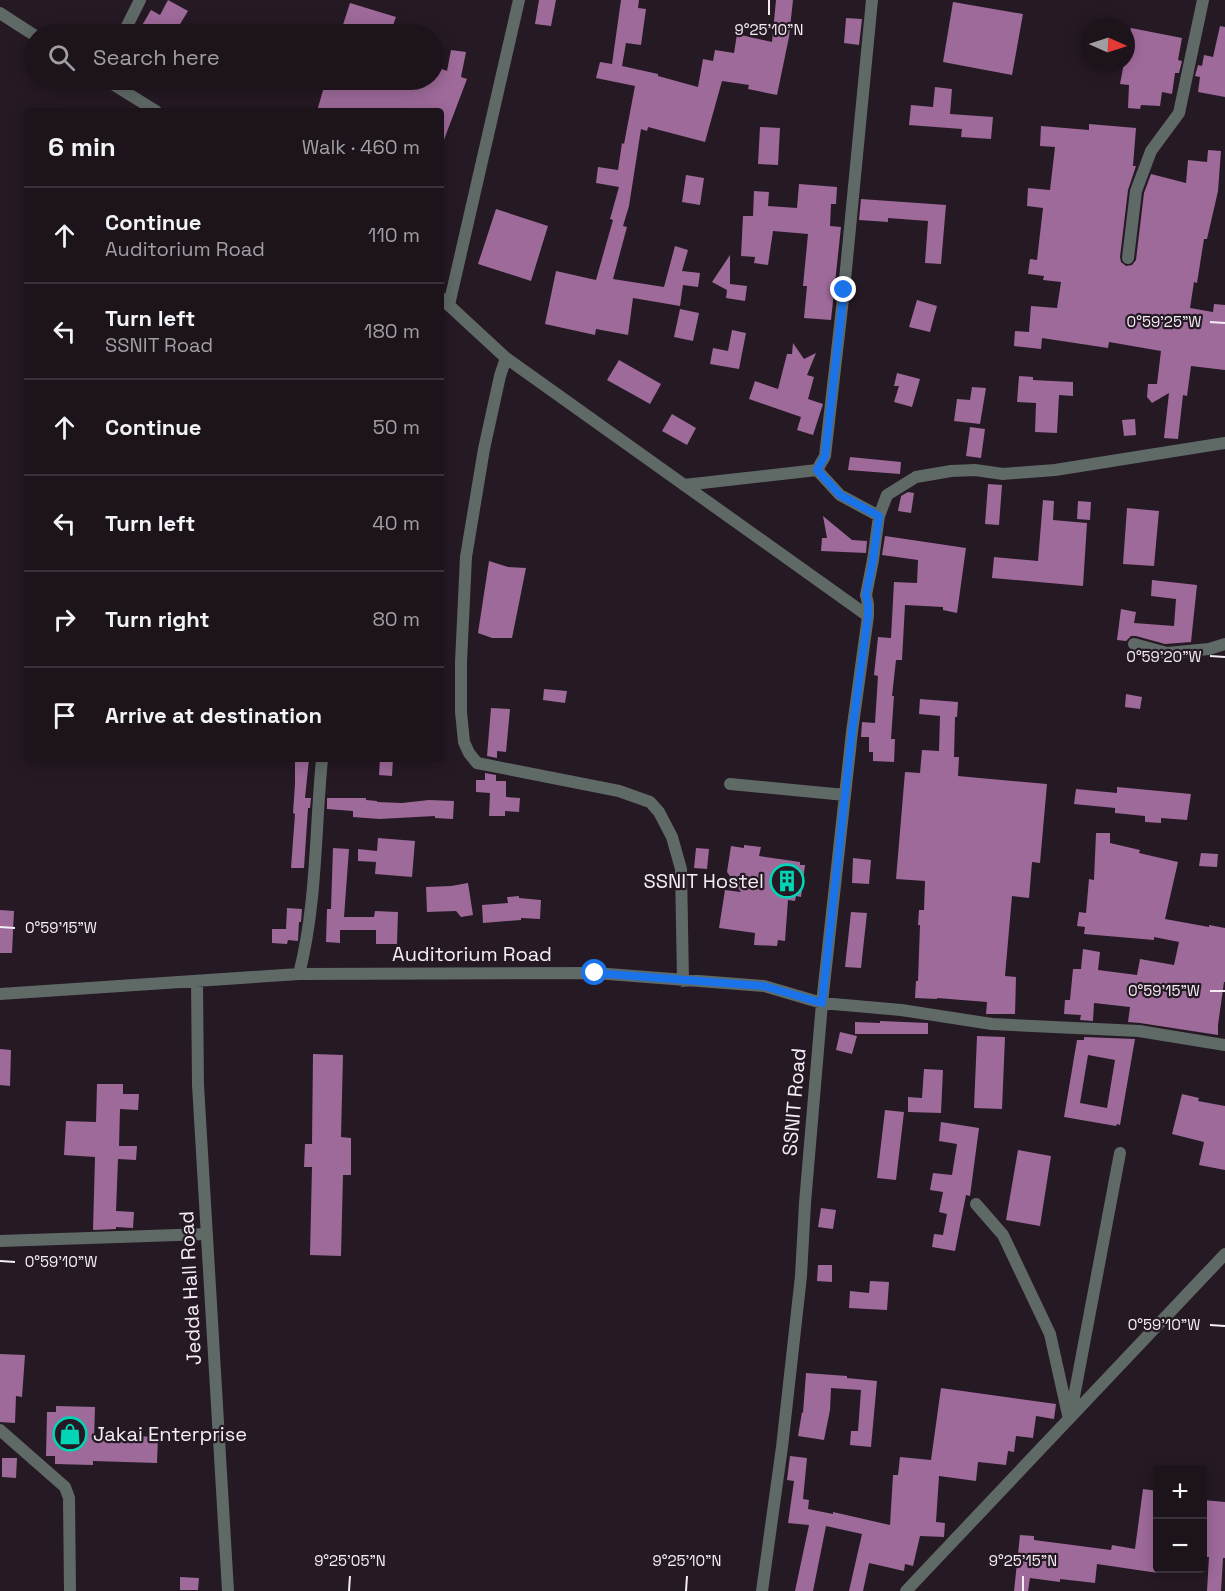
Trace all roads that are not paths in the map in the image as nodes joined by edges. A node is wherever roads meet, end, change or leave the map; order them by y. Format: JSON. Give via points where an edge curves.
{"nodes":[{"id":1,"x":140,"y":0,"type":"edge"},
{"id":2,"x":519,"y":0,"type":"edge"},
{"id":3,"x":872,"y":0,"type":"edge"},
{"id":4,"x":1203,"y":0,"type":"edge"},
{"id":5,"x":0,"y":13,"type":"edge"},
{"id":6,"x":128,"y":24,"type":"edge"},
{"id":7,"x":24,"y":29,"type":"edge"},
{"id":8,"x":122,"y":90,"type":"edge"},
{"id":9,"x":151,"y":108,"type":"edge"},
{"id":10,"x":1128,"y":258,"type":"dead end"},
{"id":11,"x":445,"y":301,"type":"edge"},
{"id":12,"x":506,"y":358,"type":"junction"},
{"id":13,"x":1225,"y":443,"type":"edge"},
{"id":14,"x":817,"y":470,"type":"junction"},
{"id":15,"x":684,"y":485,"type":"junction"},
{"id":16,"x":879,"y":516,"type":"junction"},
{"id":17,"x":868,"y":616,"type":"junction"},
{"id":18,"x":1134,"y":644,"type":"dead end"},
{"id":19,"x":1225,"y":644,"type":"edge"},
{"id":20,"x":322,"y":762,"type":"edge"},
{"id":21,"x":730,"y":784,"type":"dead end"},
{"id":22,"x":845,"y":795,"type":"junction"},
{"id":23,"x":299,"y":974,"type":"junction"},
{"id":24,"x":683,"y":981,"type":"junction"},
{"id":25,"x":197,"y":982,"type":"junction"},
{"id":26,"x":0,"y":994,"type":"edge"},
{"id":27,"x":822,"y":1003,"type":"junction"},
{"id":28,"x":1225,"y":1045,"type":"edge"},
{"id":29,"x":1120,"y":1153,"type":"dead end"},
{"id":30,"x":976,"y":1204,"type":"dead end"},
{"id":31,"x":207,"y":1234,"type":"junction"},
{"id":32,"x":0,"y":1241,"type":"edge"},
{"id":33,"x":1225,"y":1254,"type":"edge"},
{"id":34,"x":1069,"y":1419,"type":"junction"},
{"id":35,"x":0,"y":1430,"type":"edge"},
{"id":36,"x":70,"y":1591,"type":"edge"},
{"id":37,"x":228,"y":1591,"type":"edge"},
{"id":38,"x":762,"y":1591,"type":"edge"},
{"id":39,"x":906,"y":1591,"type":"edge"}],
"edges":[{"from":1,"to":6,"type":"street"},
{"from":2,"to":11,"type":"street"},
{"from":3,"to":14,"type":"street","via":[[837,356],[825,456]]},
{"from":4,"to":10,"type":"street","via":[[1179,113],[1151,151],[1136,191]]},
{"from":5,"to":7,"type":"street"},
{"from":8,"to":9,"type":"street"},
{"from":11,"to":12,"type":"street"},
{"from":12,"to":15,"type":"street"},
{"from":12,"to":24,"type":"street","via":[[484,449],[466,557],[461,672],[464,742],[477,763],[619,791],[650,802],[672,837],[681,869]]},
{"from":13,"to":16,"type":"street","via":[[1055,470],[1003,474],[951,471],[916,477],[887,495]]},
{"from":14,"to":15,"type":"street"},
{"from":14,"to":16,"type":"street","via":[[840,495]]},
{"from":15,"to":17,"type":"street"},
{"from":16,"to":17,"type":"street","name":"SSNIT Road","via":[[866,595]]},
{"from":17,"to":22,"type":"street","name":"SSNIT Road"},
{"from":18,"to":19,"type":"street","via":[[1167,653],[1209,650]]},
{"from":20,"to":23,"type":"street","via":[[312,893]]},
{"from":21,"to":22,"type":"street"},
{"from":22,"to":27,"type":"street","name":"SSNIT Road"},
{"from":23,"to":24,"type":"street","name":"Auditorium Road","via":[[595,973]]},
{"from":23,"to":25,"type":"street","name":"Auditorium Road"},
{"from":24,"to":27,"type":"street","name":"Auditorium Road","via":[[764,986]]},
{"from":25,"to":26,"type":"street"},
{"from":25,"to":31,"type":"street","name":"Jedda Hall Road"},
{"from":27,"to":28,"type":"street","name":"Auditorium Road","via":[[992,1024],[1139,1031]]},
{"from":27,"to":38,"type":"street","name":"SSNIT Road","via":[[801,1276]]},
{"from":29,"to":34,"type":"street"},
{"from":30,"to":34,"type":"street","via":[[1003,1234],[1050,1334]]},
{"from":31,"to":32,"type":"street"},
{"from":31,"to":37,"type":"street","name":"Jedda Hall Road"},
{"from":33,"to":34,"type":"street"},
{"from":34,"to":39,"type":"street"},
{"from":35,"to":36,"type":"street","via":[[65,1487],[69,1498]]}]}
